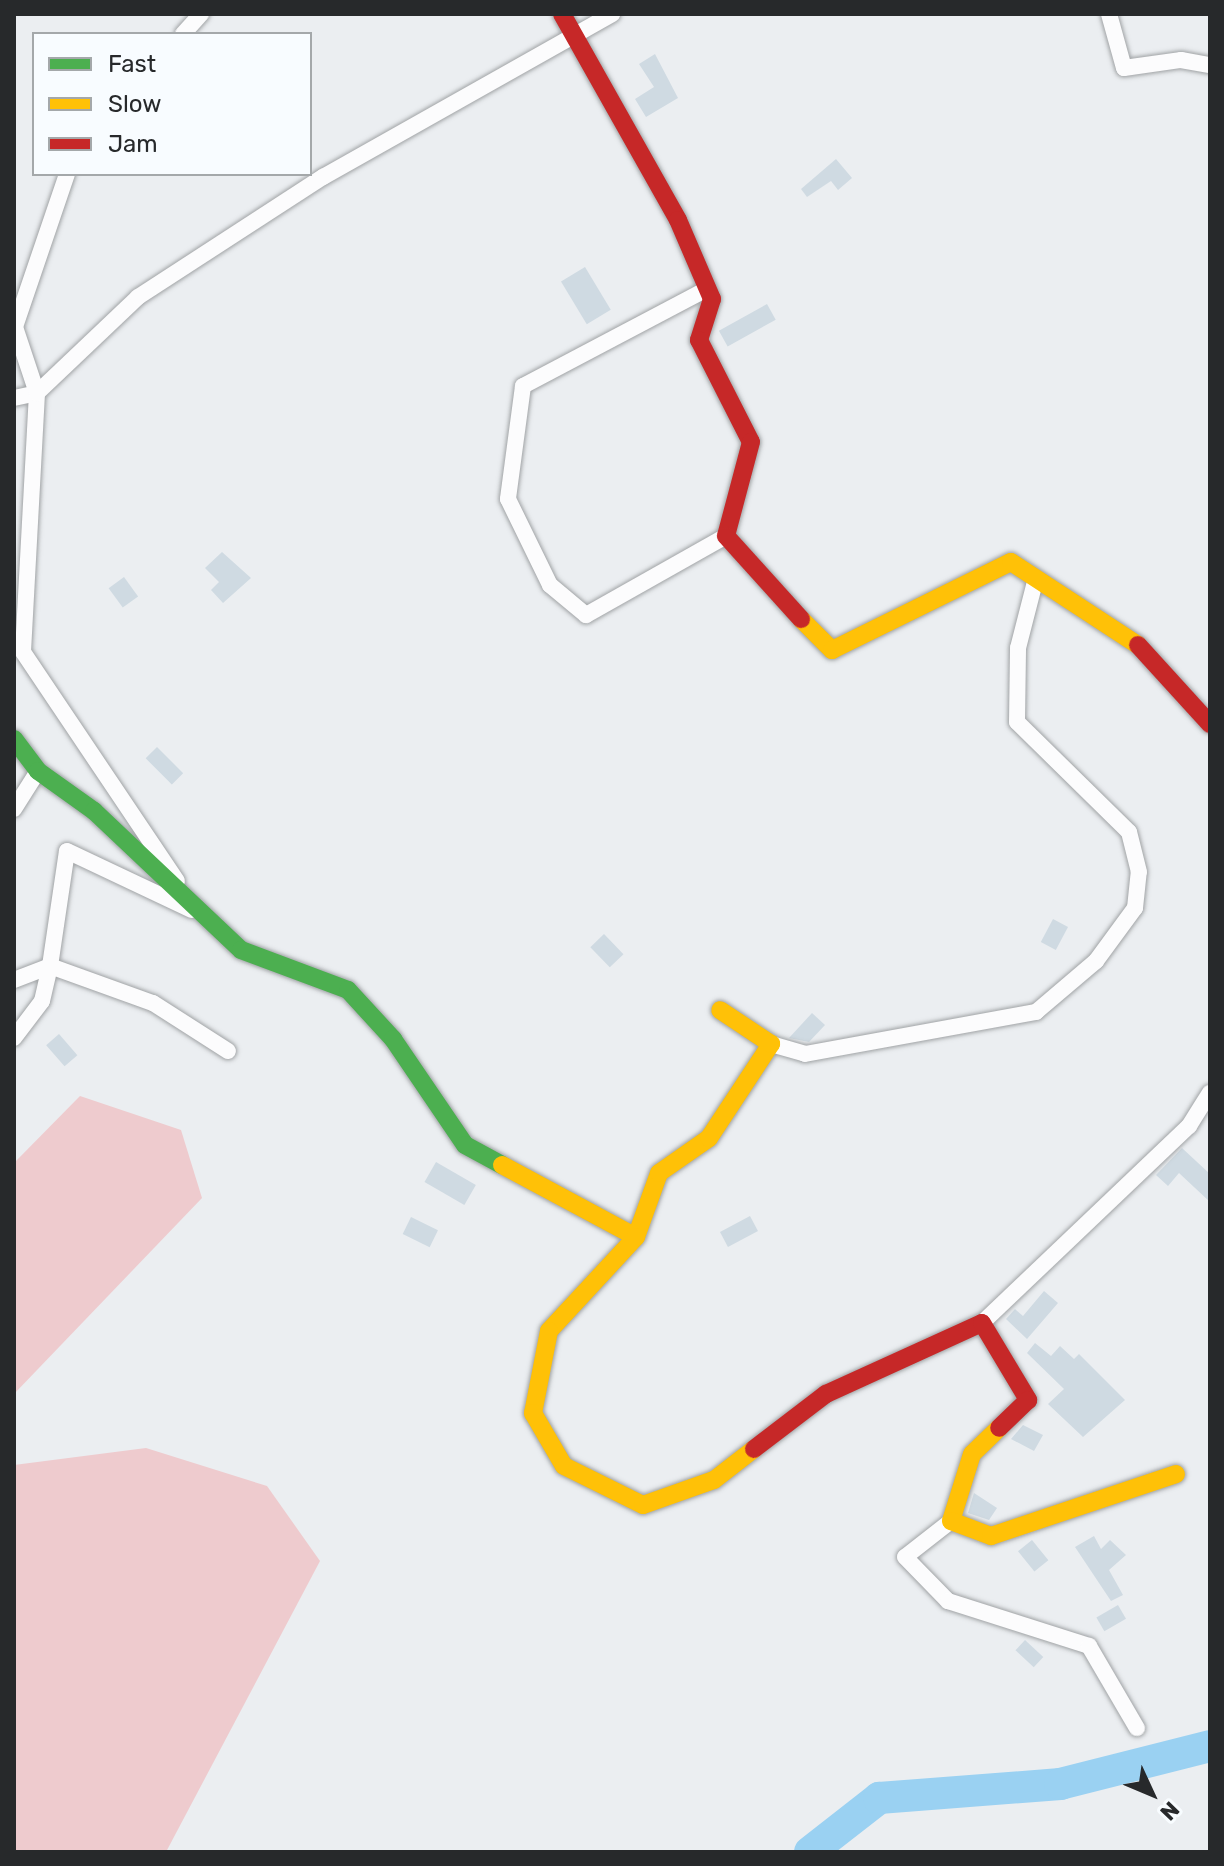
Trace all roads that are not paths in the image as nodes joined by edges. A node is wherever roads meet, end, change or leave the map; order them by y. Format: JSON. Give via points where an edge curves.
{"nodes":[{"id":1,"x":201,"y":14,"type":"edge"},
{"id":2,"x":562,"y":14,"type":"edge"},
{"id":3,"x":612,"y":14,"type":"edge"},
{"id":4,"x":1109,"y":14,"type":"edge"},
{"id":5,"x":185,"y":32,"type":"edge"},
{"id":6,"x":573,"y":36,"type":"junction"},
{"id":7,"x":1210,"y":65,"type":"edge"},
{"id":8,"x":66,"y":176,"type":"edge"},
{"id":9,"x":707,"y":289,"type":"junction"},
{"id":10,"x":37,"y":393,"type":"junction"},
{"id":11,"x":14,"y":398,"type":"edge"},
{"id":12,"x":726,"y":536,"type":"junction"},
{"id":13,"x":1036,"y":578,"type":"junction"},
{"id":14,"x":1210,"y":724,"type":"edge"},
{"id":15,"x":14,"y":739,"type":"edge"},
{"id":16,"x":38,"y":771,"type":"junction"},
{"id":17,"x":14,"y":809,"type":"edge"},
{"id":18,"x":200,"y":913,"type":"junction"},
{"id":19,"x":50,"y":966,"type":"junction"},
{"id":20,"x":14,"y":980,"type":"edge"},
{"id":21,"x":720,"y":1010,"type":"dead end"},
{"id":22,"x":14,"y":1038,"type":"edge"},
{"id":23,"x":771,"y":1044,"type":"junction"},
{"id":24,"x":228,"y":1051,"type":"dead end"},
{"id":25,"x":1210,"y":1093,"type":"edge"},
{"id":26,"x":636,"y":1237,"type":"junction"},
{"id":27,"x":982,"y":1323,"type":"junction"},
{"id":28,"x":1176,"y":1474,"type":"dead end"},
{"id":29,"x":951,"y":1521,"type":"junction"},
{"id":30,"x":1137,"y":1728,"type":"dead end"}],
"edges":[{"from":1,"to":5,"type":"street"},
{"from":2,"to":6,"type":"street"},
{"from":3,"to":6,"type":"street"},
{"from":4,"to":7,"type":"street","via":[[1124,68],[1181,60]]},
{"from":6,"to":9,"type":"street","via":[[678,220]]},
{"from":6,"to":10,"type":"street","via":[[323,177],[138,297]]},
{"from":8,"to":10,"type":"street","via":[[15,327]]},
{"from":9,"to":12,"type":"street","via":[[712,299],[699,340],[751,442]]},
{"from":9,"to":12,"type":"street","via":[[523,386],[508,499],[550,585],[586,615]]},
{"from":10,"to":11,"type":"street"},
{"from":10,"to":18,"type":"street","via":[[23,652]]},
{"from":12,"to":13,"type":"street","via":[[832,650],[1011,562]]},
{"from":13,"to":14,"type":"street","via":[[1132,639]]},
{"from":13,"to":23,"type":"street","via":[[1018,648],[1017,722],[1129,832],[1139,872],[1135,908],[1096,961],[1036,1012],[805,1054]]},
{"from":15,"to":16,"type":"street"},
{"from":16,"to":17,"type":"street"},
{"from":16,"to":18,"type":"street","via":[[94,811]]},
{"from":18,"to":19,"type":"street","via":[[67,851]]},
{"from":18,"to":26,"type":"street","via":[[241,950],[348,990],[393,1039],[465,1145]]},
{"from":19,"to":20,"type":"street"},
{"from":19,"to":22,"type":"street","via":[[42,1001]]},
{"from":19,"to":24,"type":"street","via":[[153,1003]]},
{"from":21,"to":23,"type":"street"},
{"from":23,"to":26,"type":"street","via":[[709,1138],[659,1173]]},
{"from":25,"to":27,"type":"street","via":[[1189,1126]]},
{"from":26,"to":27,"type":"street","via":[[549,1331],[533,1413],[564,1466],[643,1505],[714,1480],[826,1394]]},
{"from":27,"to":29,"type":"street","via":[[1028,1400],[972,1454]]},
{"from":28,"to":29,"type":"street","via":[[991,1536]]},
{"from":29,"to":30,"type":"street","via":[[905,1557],[948,1601],[1089,1646]]}]}
